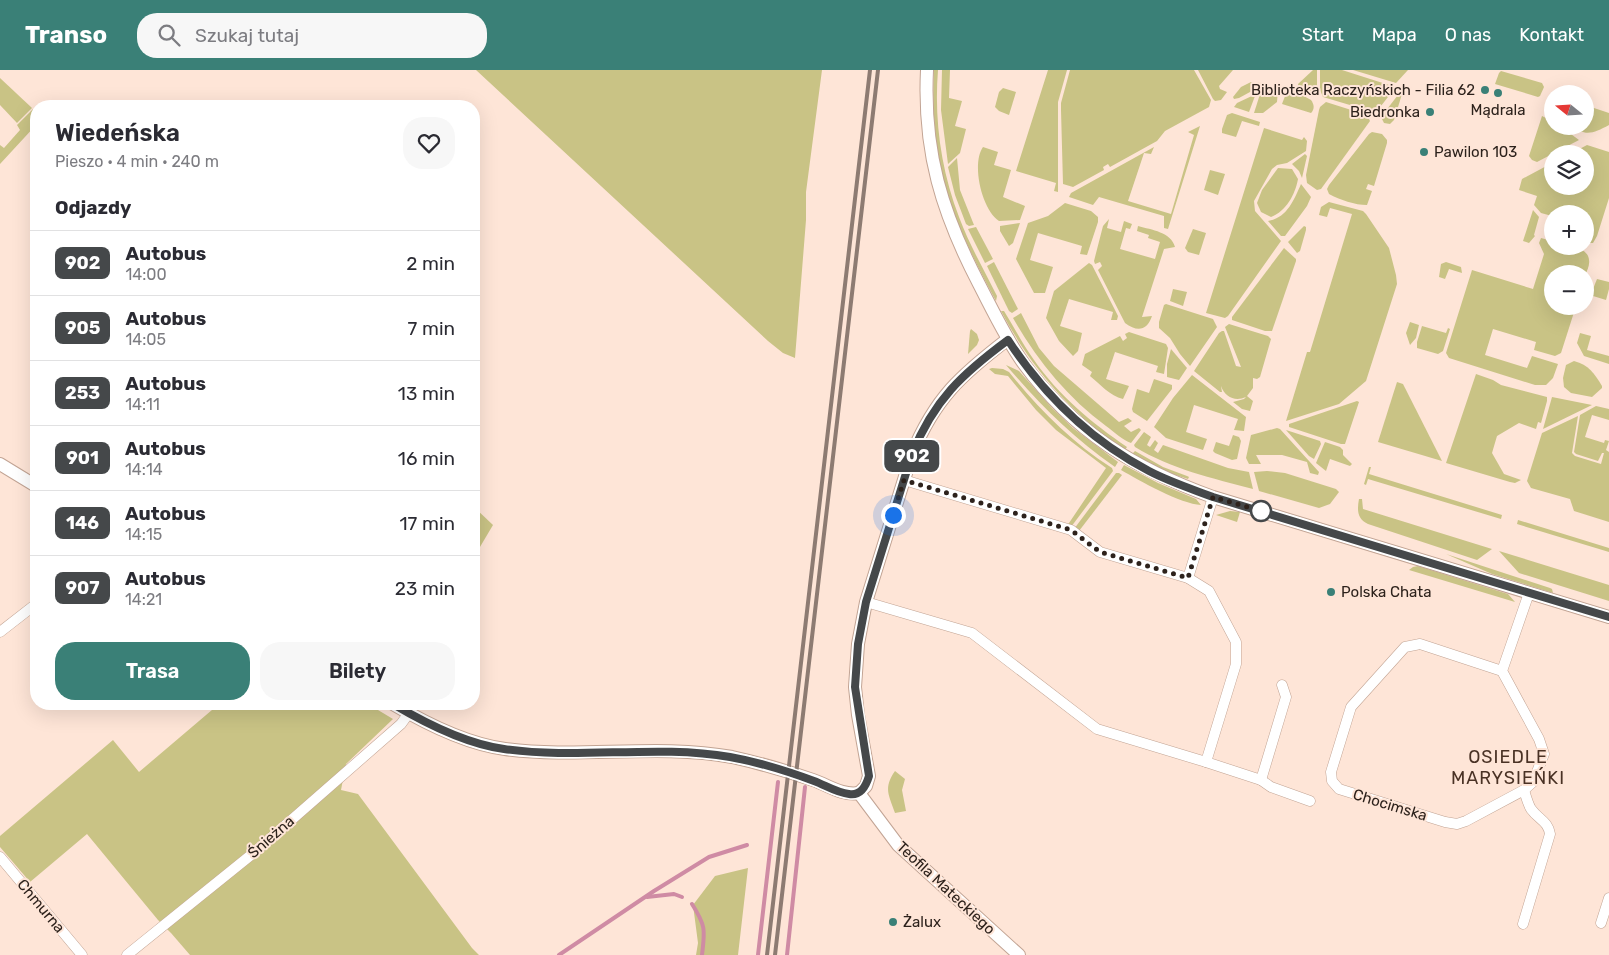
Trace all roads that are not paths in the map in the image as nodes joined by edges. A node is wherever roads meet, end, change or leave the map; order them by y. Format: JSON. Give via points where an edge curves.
{"nodes":[{"id":1,"x":927,"y":70,"type":"edge"},
{"id":2,"x":1008,"y":340,"type":"junction"},
{"id":3,"x":0,"y":464,"type":"edge"},
{"id":4,"x":904,"y":480,"type":"junction"},
{"id":5,"x":30,"y":482,"type":"edge"},
{"id":6,"x":1213,"y":497,"type":"junction"},
{"id":7,"x":1188,"y":578,"type":"junction"},
{"id":8,"x":1529,"y":593,"type":"junction"},
{"id":9,"x":866,"y":602,"type":"junction"},
{"id":10,"x":30,"y":609,"type":"edge"},
{"id":11,"x":1609,"y":617,"type":"edge"},
{"id":12,"x":0,"y":632,"type":"edge"},
{"id":13,"x":1502,"y":671,"type":"junction"},
{"id":14,"x":1282,"y":685,"type":"dead end"},
{"id":15,"x":403,"y":710,"type":"edge"},
{"id":16,"x":409,"y":714,"type":"junction"},
{"id":17,"x":1206,"y":762,"type":"junction"},
{"id":18,"x":1261,"y":780,"type":"junction"},
{"id":19,"x":1524,"y":790,"type":"junction"},
{"id":20,"x":859,"y":793,"type":"junction"},
{"id":21,"x":1310,"y":801,"type":"dead end"},
{"id":22,"x":0,"y":857,"type":"edge"},
{"id":23,"x":1609,"y":898,"type":"edge"},
{"id":24,"x":1601,"y":922,"type":"dead end"},
{"id":25,"x":1523,"y":924,"type":"dead end"},
{"id":26,"x":82,"y":955,"type":"edge"},
{"id":27,"x":127,"y":955,"type":"edge"},
{"id":28,"x":1019,"y":955,"type":"edge"}],
"edges":[{"from":1,"to":2,"type":"street","via":[[928,130],[944,208]]},
{"from":2,"to":4,"type":"street","via":[[952,386],[935,408],[922,431]]},
{"from":2,"to":6,"type":"street","via":[[1046,391],[1106,445],[1150,471]]},
{"from":3,"to":5,"type":"street"},
{"from":4,"to":7,"type":"street","via":[[1071,530],[1100,552]]},
{"from":4,"to":9,"type":"street"},
{"from":6,"to":7,"type":"street"},
{"from":6,"to":8,"type":"street"},
{"from":7,"to":17,"type":"street","via":[[1209,591],[1236,642],[1236,664]]},
{"from":8,"to":11,"type":"street"},
{"from":8,"to":13,"type":"street"},
{"from":9,"to":17,"type":"street","via":[[972,633],[1097,729]]},
{"from":9,"to":20,"type":"street","via":[[858,644],[855,687],[869,776]]},
{"from":10,"to":12,"type":"street"},
{"from":13,"to":19,"type":"street","name":"Chocimska","via":[[1544,754],[1533,782]]},
{"from":13,"to":19,"type":"street","name":"Chocimska","via":[[1420,644],[1405,647],[1351,707],[1331,772],[1332,781],[1339,790],[1457,824]]},
{"from":14,"to":18,"type":"street","via":[[1286,697]]},
{"from":15,"to":16,"type":"street"},
{"from":16,"to":20,"type":"street","via":[[468,740],[504,749],[708,754],[779,770],[850,795]]},
{"from":16,"to":27,"type":"street","name":"Śnieżna","via":[[256,851]]},
{"from":17,"to":18,"type":"street"},
{"from":18,"to":21,"type":"street"},
{"from":19,"to":25,"type":"street","via":[[1530,807],[1549,826],[1550,834]]},
{"from":20,"to":28,"type":"street","name":"Teofila Mateckiego","via":[[898,845]]},
{"from":22,"to":26,"type":"street","name":"Chmurna"},
{"from":23,"to":24,"type":"street"}]}
